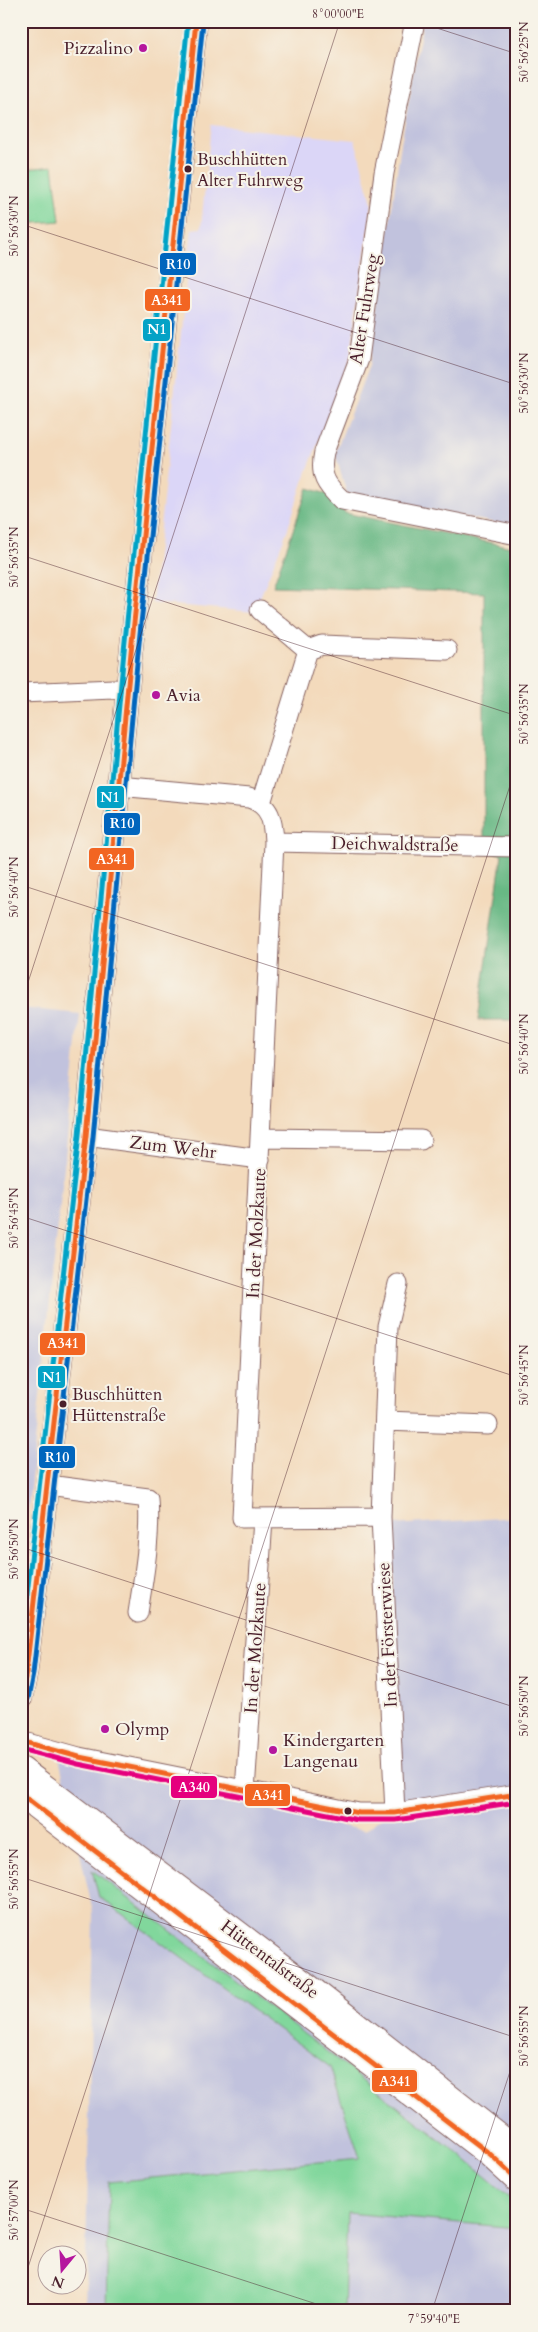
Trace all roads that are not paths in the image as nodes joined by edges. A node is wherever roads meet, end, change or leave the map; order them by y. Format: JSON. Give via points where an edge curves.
{"nodes":[{"id":1,"x":196,"y":21,"type":"edge"},
{"id":2,"x":415,"y":21,"type":"edge"},
{"id":3,"x":517,"y":535,"type":"edge"},
{"id":4,"x":260,"y":610,"type":"dead end"},
{"id":5,"x":308,"y":650,"type":"junction"},
{"id":6,"x":447,"y":650,"type":"dead end"},
{"id":7,"x":128,"y":691,"type":"junction"},
{"id":8,"x":21,"y":693,"type":"edge"},
{"id":9,"x":119,"y":786,"type":"junction"},
{"id":10,"x":261,"y":803,"type":"junction"},
{"id":11,"x":274,"y":842,"type":"junction"},
{"id":12,"x":517,"y":847,"type":"edge"},
{"id":13,"x":86,"y":1136,"type":"junction"},
{"id":14,"x":260,"y":1138,"type":"junction"},
{"id":15,"x":421,"y":1140,"type":"dead end"},
{"id":16,"x":260,"y":1159,"type":"junction"},
{"id":17,"x":398,"y":1284,"type":"dead end"},
{"id":18,"x":386,"y":1421,"type":"junction"},
{"id":19,"x":488,"y":1425,"type":"dead end"},
{"id":20,"x":48,"y":1485,"type":"junction"},
{"id":21,"x":381,"y":1517,"type":"junction"},
{"id":22,"x":263,"y":1519,"type":"junction"},
{"id":23,"x":138,"y":1613,"type":"dead end"},
{"id":24,"x":21,"y":1698,"type":"edge"},
{"id":25,"x":21,"y":1740,"type":"edge"},
{"id":26,"x":21,"y":1770,"type":"edge"},
{"id":27,"x":245,"y":1791,"type":"junction"},
{"id":28,"x":21,"y":1794,"type":"edge"},
{"id":29,"x":517,"y":1794,"type":"edge"},
{"id":30,"x":395,"y":1813,"type":"junction"},
{"id":31,"x":96,"y":1841,"type":"junction"},
{"id":32,"x":517,"y":2151,"type":"edge"},
{"id":33,"x":517,"y":2179,"type":"edge"}],
"edges":[{"from":1,"to":7,"type":"main road"},
{"from":2,"to":3,"type":"street","name":"Alter Fuhrweg","via":[[384,173],[358,359],[324,452],[322,463],[326,484],[342,500]]},
{"from":4,"to":5,"type":"street"},
{"from":5,"to":6,"type":"street","via":[[322,645]]},
{"from":5,"to":10,"type":"street"},
{"from":7,"to":8,"type":"street"},
{"from":7,"to":9,"type":"main road"},
{"from":9,"to":10,"type":"street","via":[[248,798]]},
{"from":9,"to":13,"type":"main road"},
{"from":10,"to":11,"type":"street","name":"In der Molzkaute","via":[[271,817]]},
{"from":11,"to":12,"type":"street","name":"Deichwaldstraße"},
{"from":11,"to":14,"type":"street","name":"In der Molzkaute"},
{"from":13,"to":16,"type":"street","name":"Zum Wehr"},
{"from":13,"to":20,"type":"main road"},
{"from":14,"to":15,"type":"street"},
{"from":14,"to":16,"type":"street","name":"In der Molzkaute"},
{"from":16,"to":22,"type":"street","name":"In der Molzkaute","via":[[242,1518]]},
{"from":17,"to":18,"type":"street","name":"In der Försterwiese","via":[[388,1327]]},
{"from":18,"to":19,"type":"street"},
{"from":18,"to":21,"type":"street","name":"In der Försterwiese"},
{"from":20,"to":23,"type":"street","via":[[148,1498],[148,1548]]},
{"from":20,"to":24,"type":"main road"},
{"from":21,"to":22,"type":"street"},
{"from":21,"to":30,"type":"street","name":"In der Försterwiese"},
{"from":22,"to":27,"type":"street","name":"In der Molzkaute"},
{"from":25,"to":27,"type":"street","via":[[79,1757]]},
{"from":26,"to":31,"type":"highway","name":"Hüttentalstraße"},
{"from":27,"to":30,"type":"street","via":[[359,1814]]},
{"from":28,"to":31,"type":"highway","name":"Hüttentalstraße"},
{"from":29,"to":30,"type":"street"},
{"from":31,"to":32,"type":"highway","name":"Hüttentalstraße","via":[[313,1991]]},
{"from":31,"to":33,"type":"highway","name":"Hüttentalstraße","via":[[490,2154]]}]}
